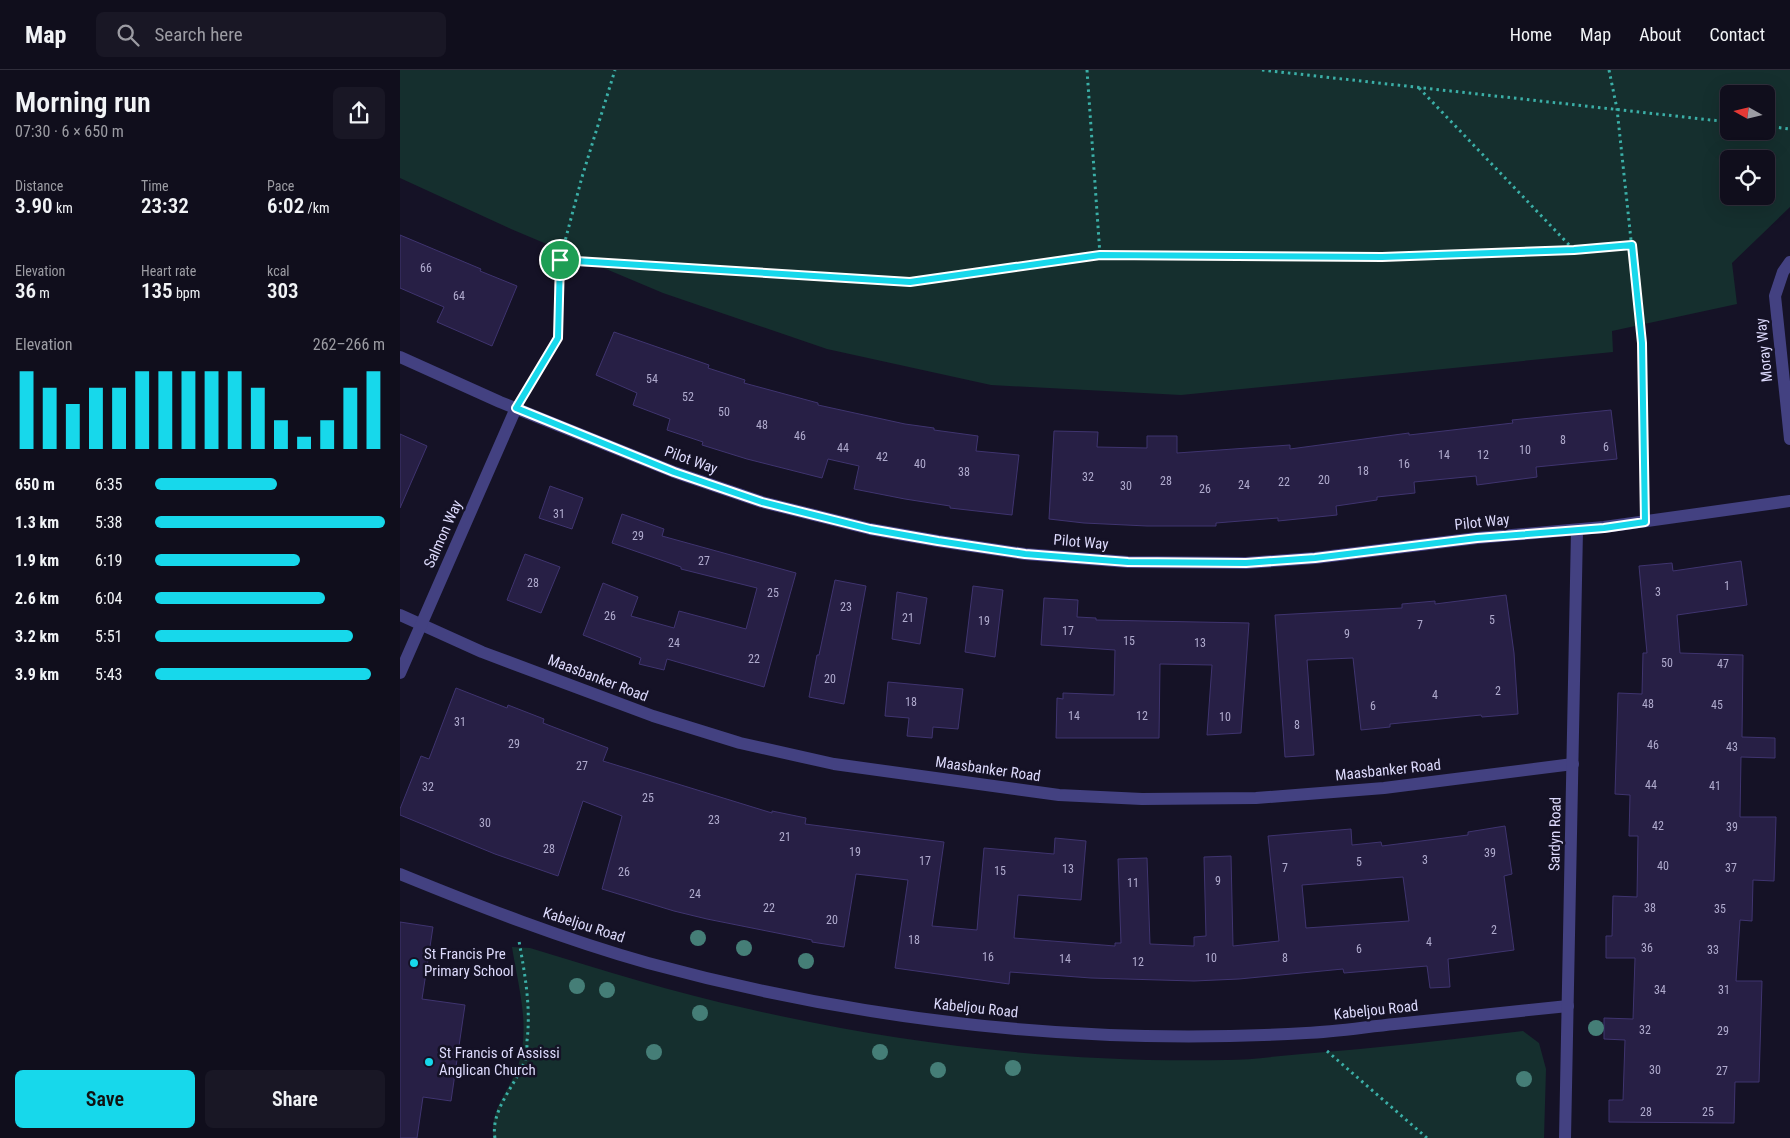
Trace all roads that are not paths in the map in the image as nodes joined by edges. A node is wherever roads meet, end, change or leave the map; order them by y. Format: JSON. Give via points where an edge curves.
{"nodes":[{"id":1,"x":1790,"y":262,"type":"edge"},
{"id":2,"x":400,"y":357,"type":"edge"},
{"id":3,"x":516,"y":408,"type":"junction"},
{"id":4,"x":1790,"y":438,"type":"edge"},
{"id":5,"x":1790,"y":502,"type":"edge"},
{"id":6,"x":1577,"y":530,"type":"junction"},
{"id":7,"x":400,"y":615,"type":"edge"},
{"id":8,"x":421,"y":625,"type":"junction"},
{"id":9,"x":400,"y":673,"type":"edge"},
{"id":10,"x":1573,"y":764,"type":"junction"},
{"id":11,"x":400,"y":874,"type":"edge"},
{"id":12,"x":1568,"y":1006,"type":"junction"},
{"id":13,"x":1565,"y":1138,"type":"edge"}],
"edges":[{"from":1,"to":4,"type":"street","name":"Moray Way","via":[[1775,296]]},
{"from":2,"to":3,"type":"street","name":"Pilot Way"},
{"from":3,"to":6,"type":"street","name":"Pilot Way","via":[[674,472],[762,502],[870,529],[1025,554],[1128,562],[1246,563]]},
{"from":3,"to":8,"type":"street","name":"Salmon Way"},
{"from":5,"to":6,"type":"street","name":"Pilot Way"},
{"from":6,"to":10,"type":"street","name":"Sardyn Road"},
{"from":7,"to":8,"type":"street"},
{"from":8,"to":9,"type":"street","name":"Salmon Way"},
{"from":8,"to":10,"type":"street","name":"Maasbanker Road","via":[[482,652],[653,716],[740,743],[834,764],[1059,795],[1142,799],[1256,798],[1384,788]]},
{"from":10,"to":12,"type":"street","name":"Sardyn Road"},
{"from":11,"to":12,"type":"street","name":"Kabeljou Road","via":[[518,920],[646,962],[768,993],[906,1017],[1046,1032],[1195,1036],[1306,1033]]},
{"from":12,"to":13,"type":"street","name":"Sardyn Road"}]}
